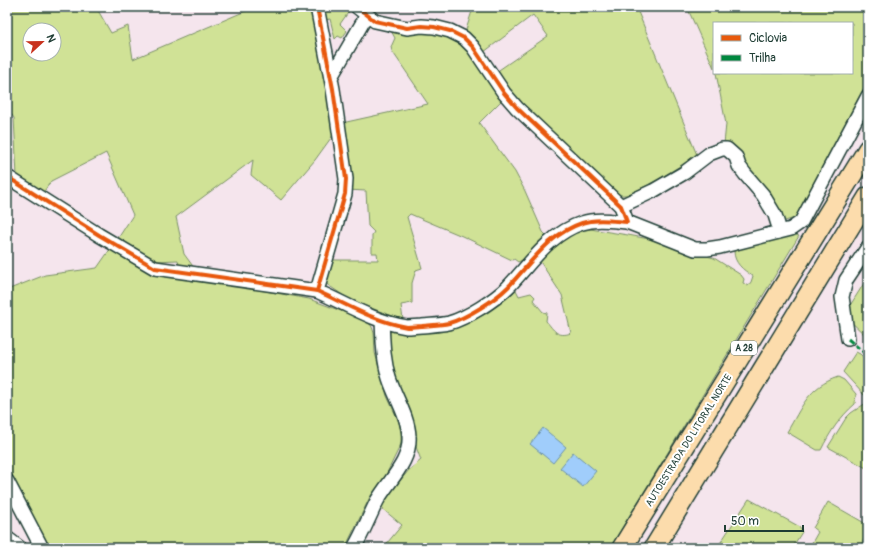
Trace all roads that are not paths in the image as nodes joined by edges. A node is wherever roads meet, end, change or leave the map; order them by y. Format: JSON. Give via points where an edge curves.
{"nodes":[{"id":1,"x":317,"y":7,"type":"edge"},
{"id":2,"x":362,"y":11,"type":"edge"},
{"id":3,"x":331,"y":77,"type":"junction"},
{"id":4,"x":868,"y":96,"type":"edge"},
{"id":5,"x":868,"y":149,"type":"edge"},
{"id":6,"x":7,"y":178,"type":"edge"},
{"id":7,"x":868,"y":196,"type":"edge"},
{"id":8,"x":621,"y":206,"type":"junction"},
{"id":9,"x":627,"y":222,"type":"junction"},
{"id":10,"x":780,"y":231,"type":"junction"},
{"id":11,"x":868,"y":247,"type":"edge"},
{"id":12,"x":317,"y":291,"type":"junction"},
{"id":13,"x":382,"y":321,"type":"junction"},
{"id":14,"x":848,"y":339,"type":"dead end"},
{"id":15,"x":7,"y":481,"type":"edge"},
{"id":16,"x":39,"y":547,"type":"edge"},
{"id":17,"x":354,"y":548,"type":"edge"},
{"id":18,"x":622,"y":548,"type":"edge"},
{"id":19,"x":654,"y":548,"type":"edge"}],
"edges":[{"from":1,"to":3,"type":"street"},
{"from":2,"to":3,"type":"street"},
{"from":2,"to":8,"type":"street","via":[[375,21],[391,26],[434,27],[450,30],[464,38],[517,108]]},
{"from":3,"to":12,"type":"street","via":[[346,170],[346,186]]},
{"from":4,"to":10,"type":"street","via":[[801,222],[791,229]]},
{"from":5,"to":18,"type":"highway","name":"AUTOESTRADA DO LITORAL NORTE","number":"A 28"},
{"from":6,"to":12,"type":"street","via":[[155,268]]},
{"from":7,"to":19,"type":"highway","number":"A 28"},
{"from":8,"to":9,"type":"street"},
{"from":8,"to":10,"type":"street","via":[[684,173],[709,154],[727,149],[736,157],[739,166],[763,195],[775,215]]},
{"from":9,"to":10,"type":"street","via":[[695,249],[720,247]]},
{"from":9,"to":13,"type":"street","via":[[592,220],[569,228],[539,251],[507,288],[490,302],[450,323],[408,327]]},
{"from":11,"to":14,"type":"street","via":[[846,280],[842,297]]},
{"from":12,"to":13,"type":"street"},
{"from":13,"to":17,"type":"street","via":[[384,359],[410,437],[403,461],[378,499]]},
{"from":15,"to":16,"type":"street"}]}
